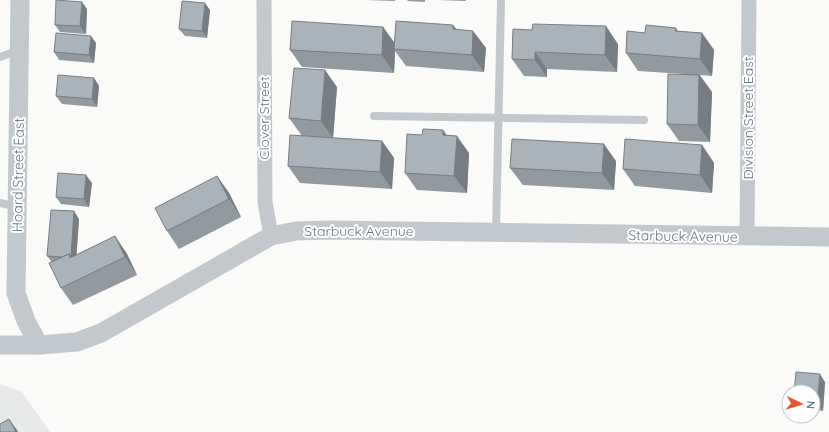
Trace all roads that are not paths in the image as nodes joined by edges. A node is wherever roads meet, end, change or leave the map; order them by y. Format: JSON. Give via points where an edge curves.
{"nodes":[{"id":1,"x":20,"y":0,"type":"edge"},
{"id":2,"x":264,"y":0,"type":"edge"},
{"id":3,"x":501,"y":0,"type":"edge"},
{"id":4,"x":749,"y":0,"type":"edge"},
{"id":5,"x":20,"y":50,"type":"junction"},
{"id":6,"x":0,"y":57,"type":"edge"},
{"id":7,"x":374,"y":116,"type":"dead end"},
{"id":8,"x":498,"y":117,"type":"junction"},
{"id":9,"x":644,"y":120,"type":"dead end"},
{"id":10,"x":9,"y":205,"type":"edge"},
{"id":11,"x":496,"y":233,"type":"junction"},
{"id":12,"x":272,"y":236,"type":"junction"},
{"id":13,"x":747,"y":237,"type":"junction"},
{"id":14,"x":829,"y":238,"type":"edge"},
{"id":15,"x":0,"y":345,"type":"edge"},
{"id":16,"x":39,"y":345,"type":"junction"}],
"edges":[{"from":1,"to":5,"type":"street","name":"Hoard Street East"},
{"from":2,"to":12,"type":"street","name":"Clover Street","via":[[265,202]]},
{"from":3,"to":8,"type":"lane"},
{"from":4,"to":13,"type":"street","name":"Division Street East"},
{"from":5,"to":6,"type":"lane"},
{"from":5,"to":10,"type":"street","name":"Hoard Street East"},
{"from":7,"to":8,"type":"lane"},
{"from":8,"to":9,"type":"lane"},
{"from":8,"to":11,"type":"lane"},
{"from":10,"to":16,"type":"street","name":"Hoard Street East","via":[[16,293],[26,322]]},
{"from":11,"to":12,"type":"street","name":"Starbuck Avenue","via":[[329,230],[296,231]]},
{"from":11,"to":13,"type":"street","name":"Starbuck Avenue"},
{"from":12,"to":16,"type":"street","name":"Starbuck Avenue","via":[[101,333],[77,342]]},
{"from":13,"to":14,"type":"street","name":"Starbuck Avenue"},
{"from":15,"to":16,"type":"street","name":"Starbuck Avenue"}]}
